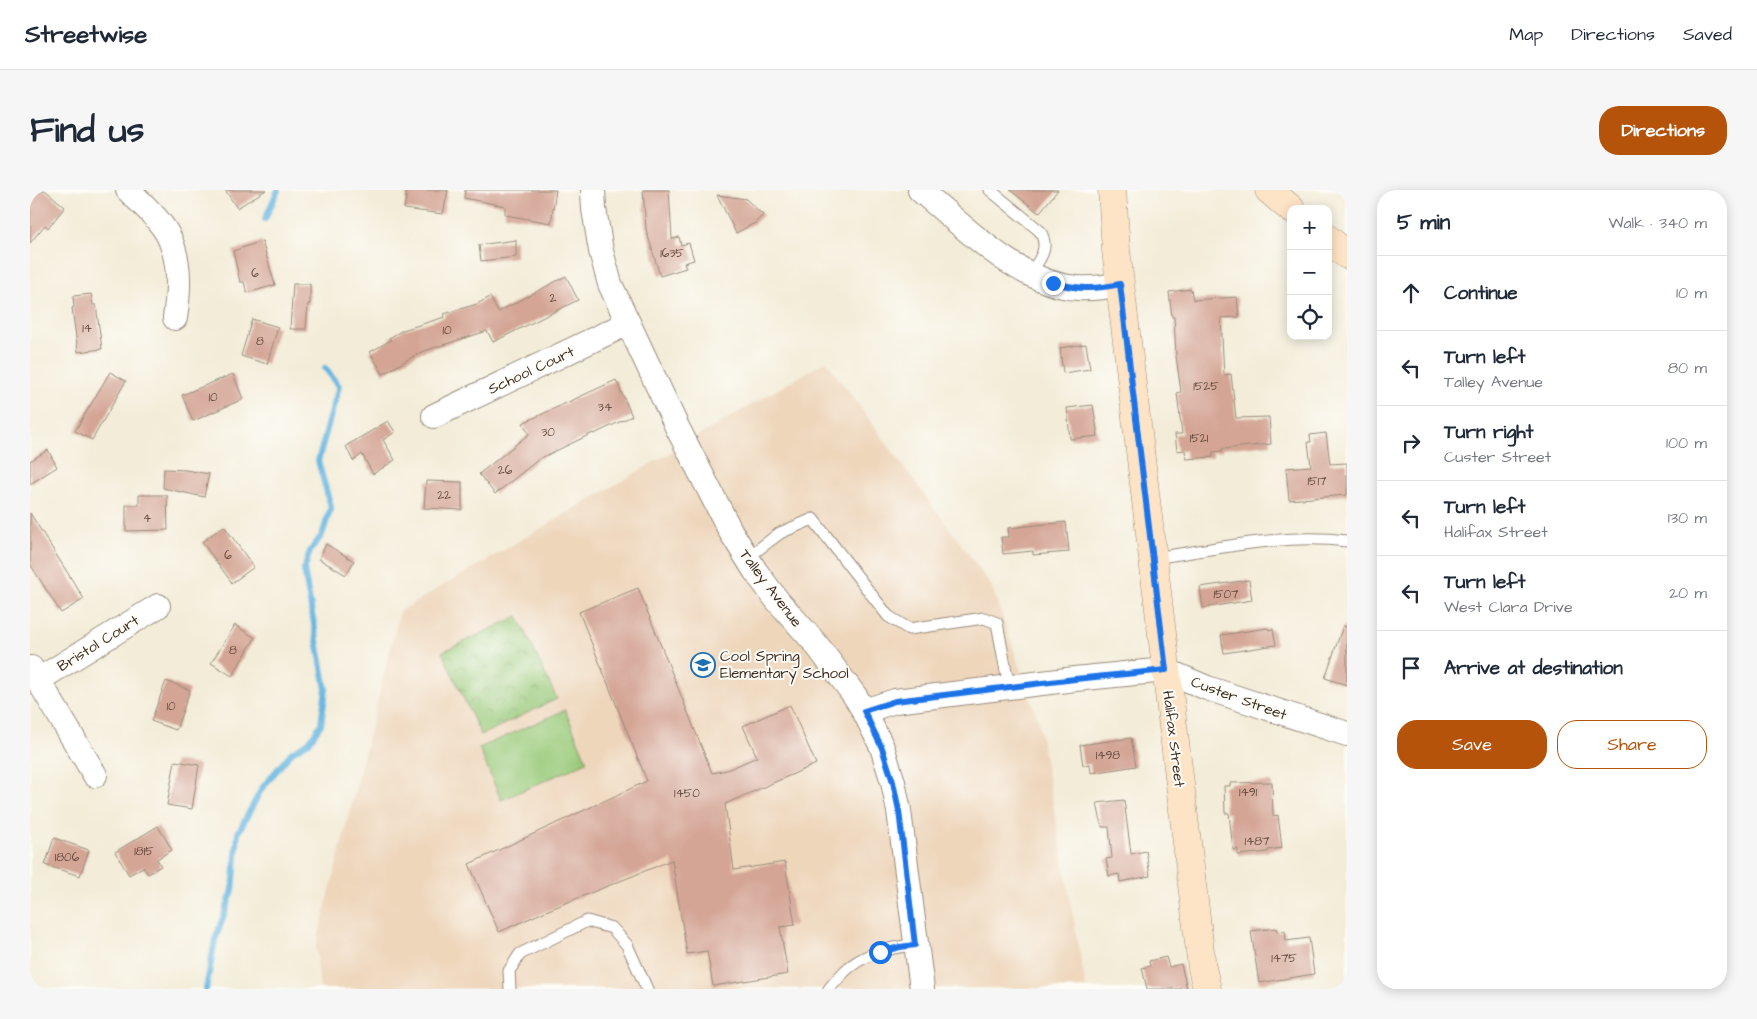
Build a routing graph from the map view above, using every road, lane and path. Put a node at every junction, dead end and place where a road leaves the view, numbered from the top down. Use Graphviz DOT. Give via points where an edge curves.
graph roads {
  1 [pos="128,190"];
  2 [pos="593,190"];
  3 [pos="920,190"];
  4 [pos="990,190"];
  5 [pos="1269,190"];
  6 [pos="1113,199"];
  7 [pos="1287,206"];
  8 [pos="1332,242"];
  9 [pos="1347,255"];
  10 [pos="1030,275"];
  11 [pos="1120,284"];
  12 [pos="175,318"];
  13 [pos="628,324"];
  14 [pos="434,416"];
  15 [pos="1347,541"];
  16 [pos="747,558"];
  17 [pos="1153,558"];
  18 [pos="158,606"];
  19 [pos="1166,670"];
  20 [pos="34,674"];
  21 [pos="1009,687"];
  22 [pos="864,711"];
  23 [pos="1347,734"];
  24 [pos="95,774"];
  25 [pos="915,945"];
  26 [pos="510,989"];
  27 [pos="647,989"];
  28 [pos="829,989"];
  29 [pos="922,989"];
  30 [pos="1207,989"];
  1 -- 12 [label="street" via="149,211 172,245 178,269 179,294"];
  2 -- 13 [label="street, Talley Avenue" via="601,251 610,284"];
  3 -- 10 [label="street" via="1003,258"];
  4 -- 10 [label="lane" via="1040,231 1045,239 1045,249"];
  5 -- 7 [label="main road"];
  6 -- 11 [label="main road, Halifax Street"];
  8 -- 9 [label="main road"];
  10 -- 11 [label="street" via="1076,288 1098,289"];
  11 -- 17 [label="main road, Halifax Street"];
  13 -- 14 [label="street, School Court"];
  13 -- 16 [label="street, Talley Avenue" via="677,427"];
  15 -- 17 [label="lane" via="1288,538"];
  16 -- 21 [label="lane" via="780,534 813,519 888,616 909,629 984,618 997,623"];
  16 -- 22 [label="street, Talley Avenue" via="777,600 816,644"];
  17 -- 19 [label="main road, Halifax Street"];
  18 -- 20 [label="street, Bristol Court"];
  19 -- 21 [label="street, Custer Street"];
  19 -- 23 [label="street, Custer Street" via="1207,688"];
  19 -- 30 [label="main road, Halifax Street"];
  20 -- 24 [label="street"];
  21 -- 22 [label="street, Custer Street" via="895,701"];
  22 -- 25 [label="street, Talley Avenue" via="882,748 893,782"];
  25 -- 28 [label="lane" via="880,952 857,962"];
  25 -- 29 [label="street, Talley Avenue"];
  26 -- 27 [label="lane" via="509,971 520,954 588,922 612,928 627,945"];
}
